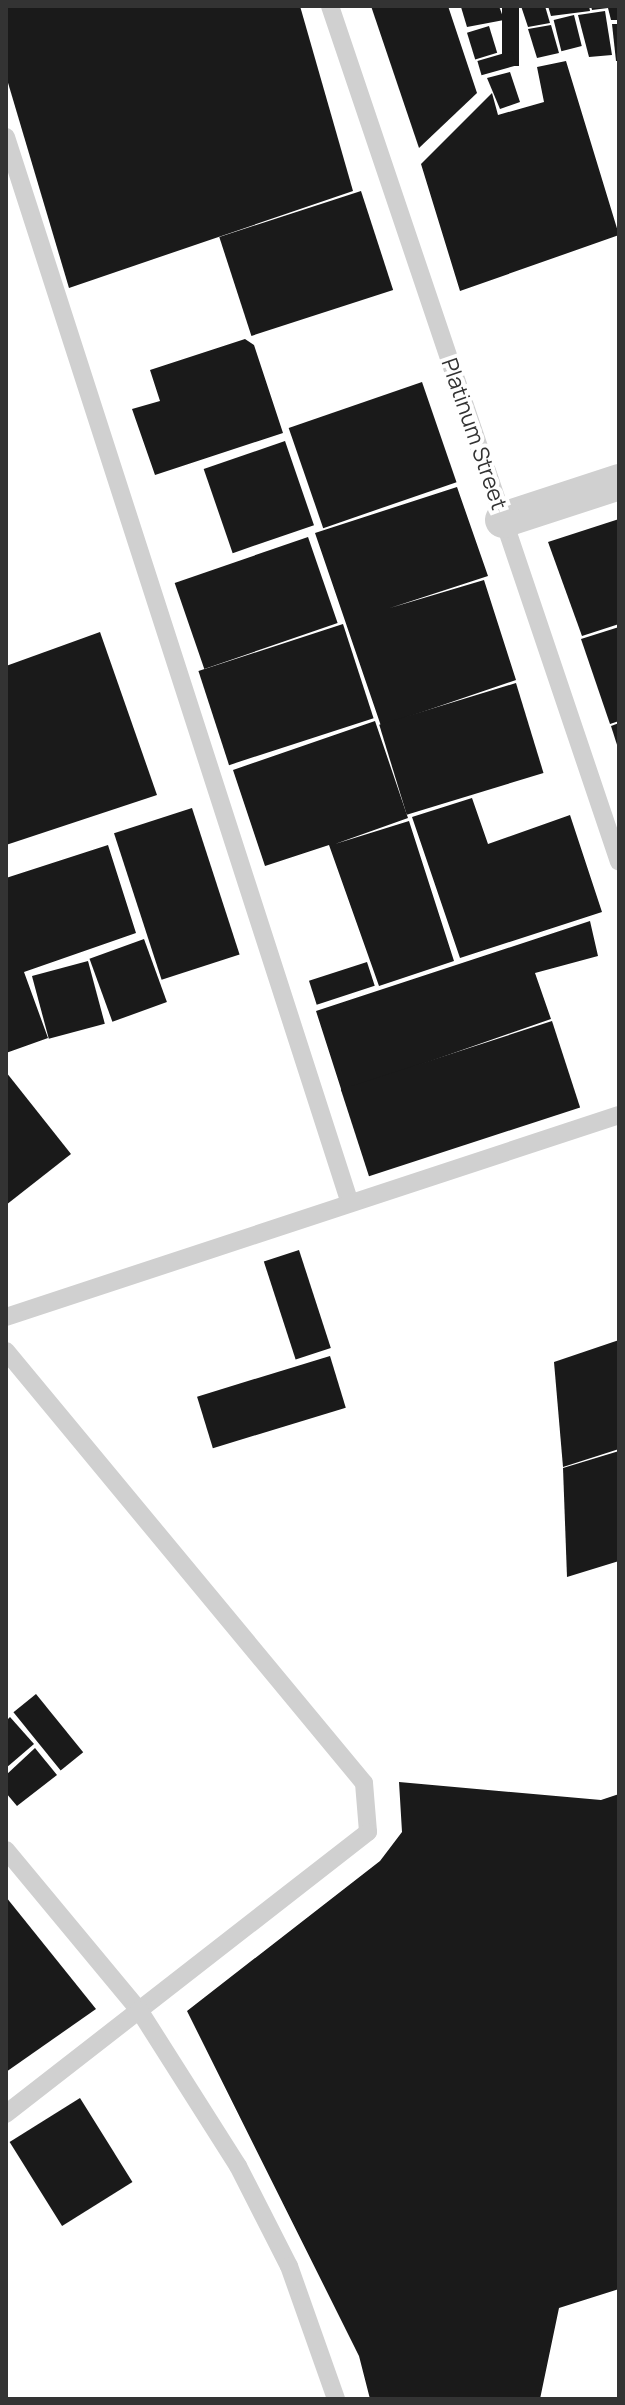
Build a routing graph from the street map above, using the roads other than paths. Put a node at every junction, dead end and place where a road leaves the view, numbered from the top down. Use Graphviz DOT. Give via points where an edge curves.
graph roads {
  1 [pos="330,6"];
  2 [pos="6,137"];
  3 [pos="619,482"];
  4 [pos="503,520"];
  5 [pos="619,862"];
  6 [pos="619,1115"];
  7 [pos="350,1203"];
  8 [pos="6,1317"];
  9 [pos="6,1351"];
  10 [pos="6,1850"];
  11 [pos="139,2010"];
  12 [pos="6,2114"];
  13 [pos="336,2399"];
  1 -- 4 [label="lane, Platinum Street"];
  2 -- 7 [label="lane"];
  3 -- 4 [label="street"];
  4 -- 5 [label="lane, Platinum Street"];
  6 -- 7 [label="lane"];
  7 -- 8 [label="lane"];
  9 -- 11 [label="lane" via="364,1783 368,1832"];
  10 -- 11 [label="lane"];
  11 -- 12 [label="lane"];
  11 -- 13 [label="lane" via="238,2166 289,2266"];
}
